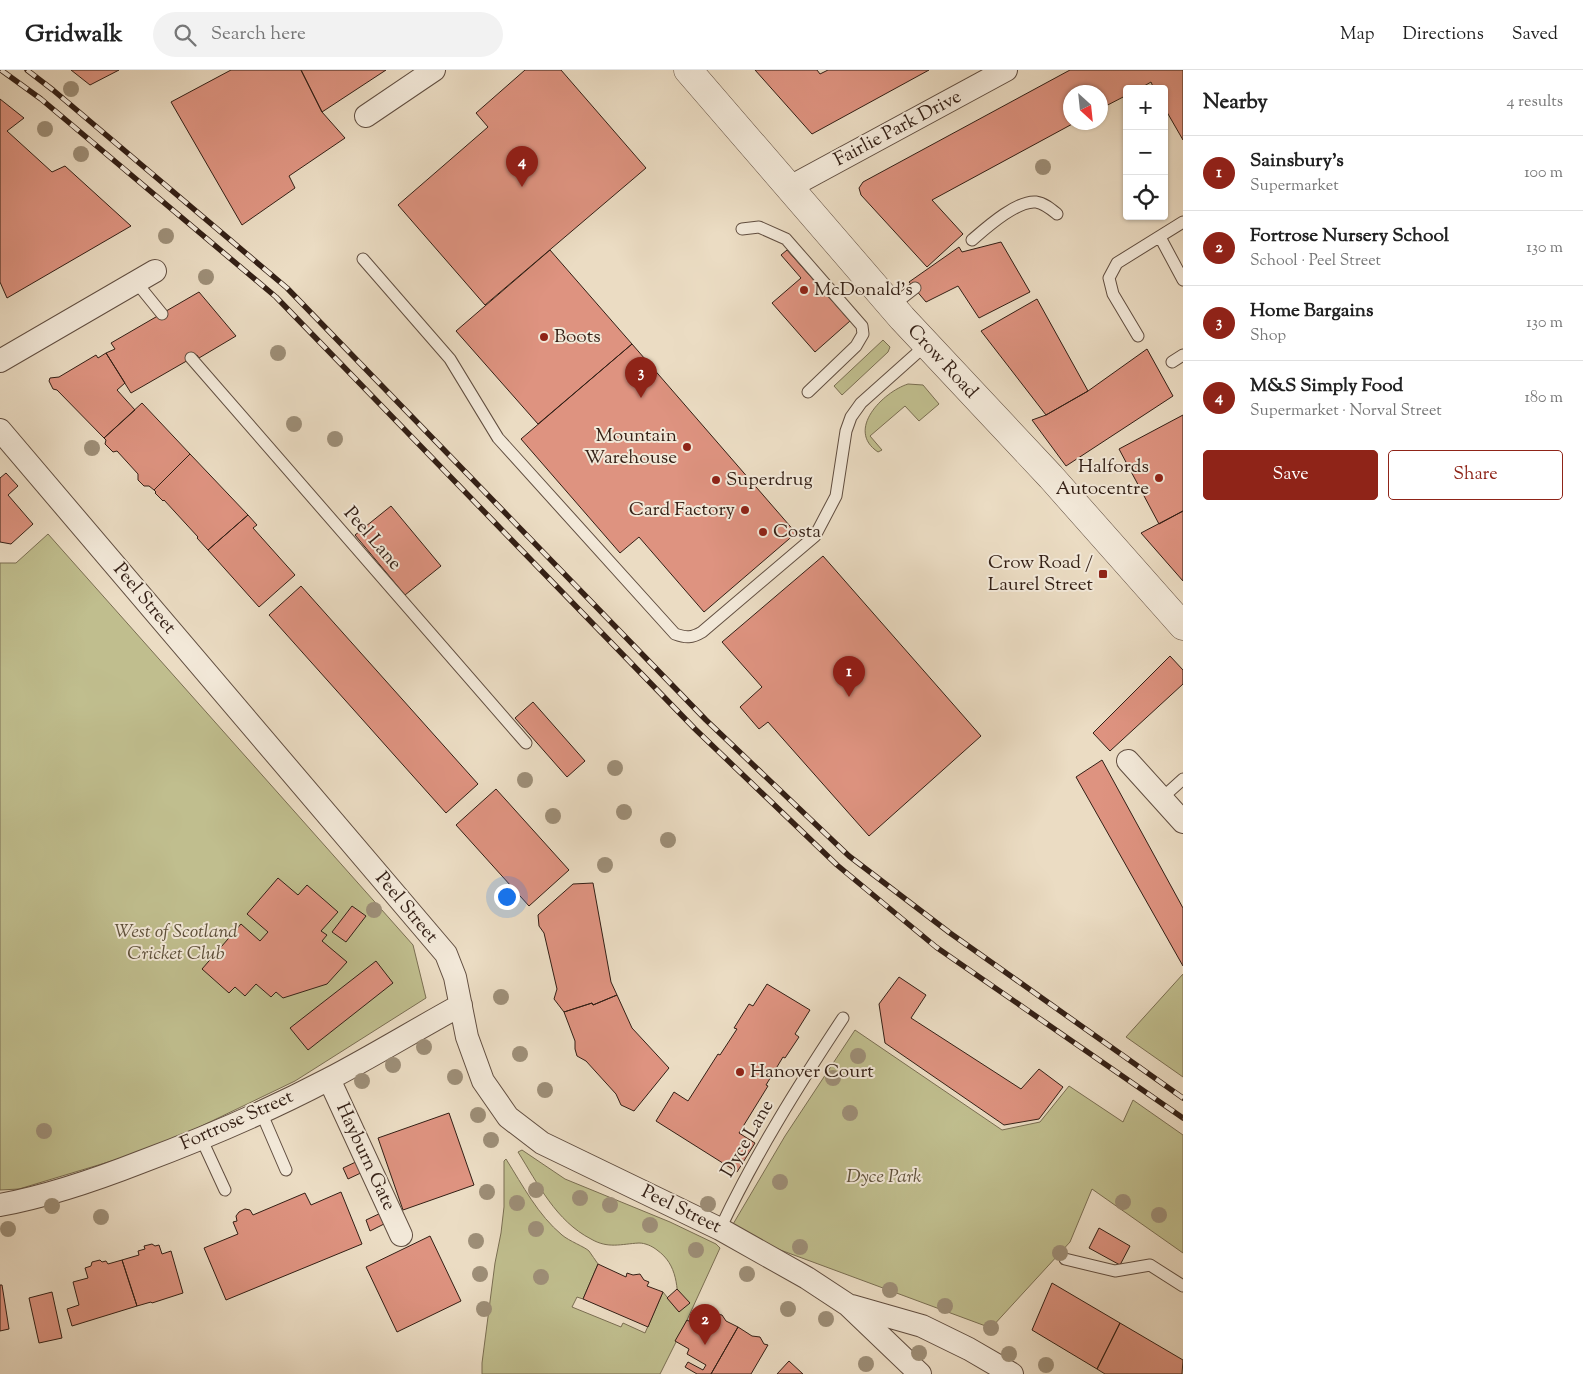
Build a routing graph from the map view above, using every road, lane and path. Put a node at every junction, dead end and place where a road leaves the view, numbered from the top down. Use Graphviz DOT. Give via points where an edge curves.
graph roads {
  1 [pos="434,70"];
  2 [pos="688,70"];
  3 [pos="1006,70"];
  4 [pos="366,116"];
  5 [pos="790,187"];
  6 [pos="1057,214"];
  7 [pos="1183,222"];
  8 [pos="742,229"];
  9 [pos="1160,237"];
  10 [pos="972,240"];
  11 [pos="363,259"];
  12 [pos="146,277"];
  13 [pos="1183,280"];
  14 [pos="915,288"];
  15 [pos="892,306"];
  16 [pos="162,314"];
  17 [pos="1138,336"];
  18 [pos="926,345"];
  19 [pos="1183,355"];
  20 [pos="191,358"];
  21 [pos="0,361"];
  22 [pos="1172,362"];
  23 [pos="808,392"];
  24 [pos="0,430"];
  25 [pos="1183,626"];
  26 [pos="526,743"];
  27 [pos="1128,761"];
  28 [pos="1183,779"];
  29 [pos="1162,798"];
  30 [pos="1183,822"];
  31 [pos="461,1005"];
  32 [pos="843,1018"];
  33 [pos="329,1079"];
  34 [pos="261,1112"];
  35 [pos="201,1138"];
  36 [pos="286,1170"];
  37 [pos="225,1190"];
  38 [pos="0,1205"];
  39 [pos="720,1229"];
  40 [pos="401,1235"];
  41 [pos="1065,1259"];
  42 [pos="1183,1286"];
  43 [pos="848,1305"];
  44 [pos="920,1374"];
  45 [pos="1012,1374"];
  1 -- 4 [label="street"];
  2 -- 5 [label="street, Crow Road"];
  3 -- 5 [label="street, Fairlie Park Drive"];
  5 -- 15 [label="street, Crow Road"];
  6 -- 10 [label="lane" via="1036,202 1024,204 990,224"];
  7 -- 9 [label="lane"];
  8 -- 23 [label="lane" via="759,226 786,239 862,326 863,334 856,346"];
  9 -- 13 [label="lane"];
  9 -- 17 [label="lane" via="1117,263 1109,278 1113,294"];
  11 -- 18 [label="lane" via="450,359 498,438 675,634 684,637 694,637 702,632 815,536 836,496 851,417"];
  12 -- 16 [label="lane"];
  12 -- 21 [label="street"];
  14 -- 15 [label="lane"];
  15 -- 18 [label="street, Crow Road"];
  18 -- 25 [label="street, Crow Road" via="1033,458"];
  19 -- 22 [label="lane"];
  20 -- 26 [label="lane, Peel Lane"];
  24 -- 31 [label="street, Peel Street" via="446,954"];
  27 -- 29 [label="street"];
  28 -- 29 [label="lane"];
  29 -- 30 [label="street"];
  31 -- 33 [label="street, Fortrose Street"];
  31 -- 39 [label="street, Peel Street" via="467,1037 483,1081 508,1117 542,1143"];
  32 -- 39 [label="lane, Dyce Lane" via="759,1153"];
  33 -- 34 [label="street, Fortrose Street"];
  33 -- 40 [label="street, Hayburn Gate"];
  34 -- 35 [label="street, Fortrose Street"];
  34 -- 36 [label="lane"];
  35 -- 37 [label="lane"];
  35 -- 38 [label="street, Fortrose Street" via="90,1181 33,1199"];
  39 -- 43 [label="street, Peel Street"];
  41 -- 42 [label="lane" via="1115,1272 1150,1265"];
  43 -- 44 [label="street"];
  43 -- 45 [label="street" via="922,1326"];
}
